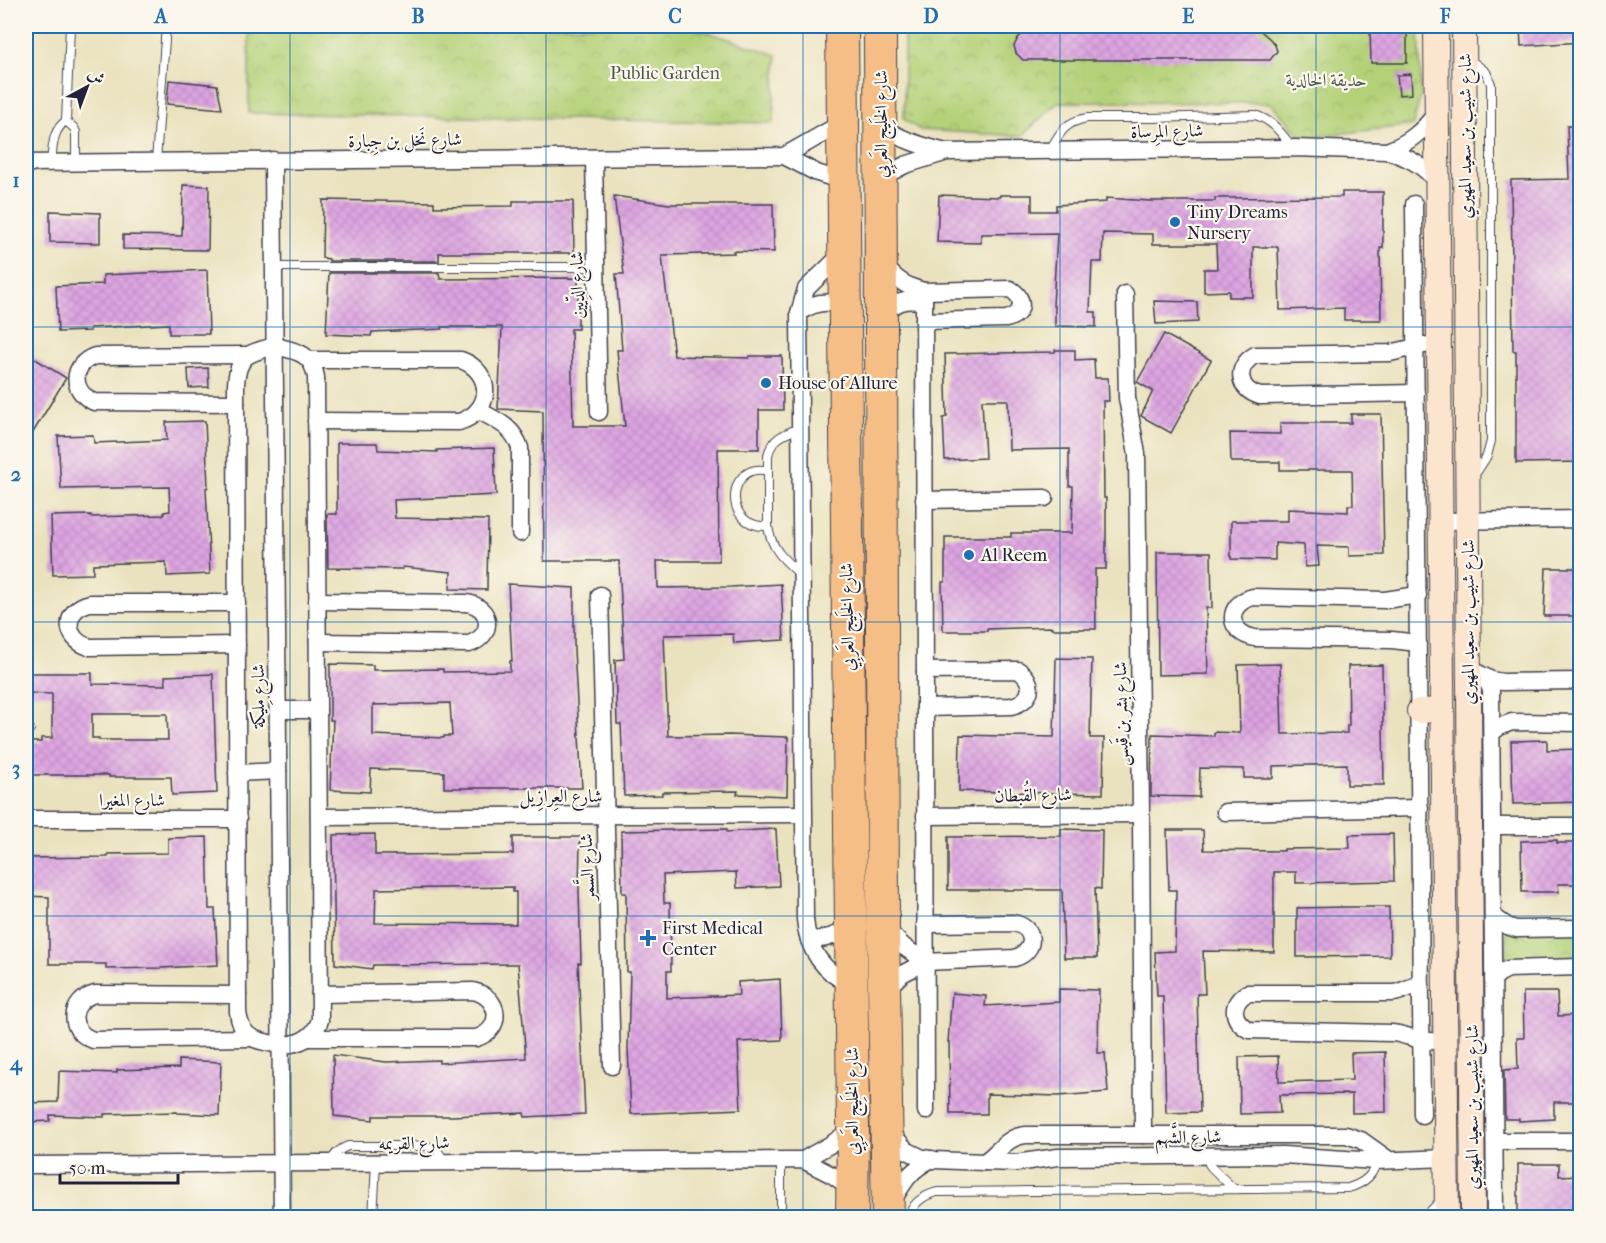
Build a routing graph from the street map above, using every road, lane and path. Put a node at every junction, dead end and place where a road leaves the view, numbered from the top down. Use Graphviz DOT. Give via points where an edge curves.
graph roads {
  1 [pos="70,26"];
  2 [pos="166,26"];
  3 [pos="842,26"];
  4 [pos="880,26"];
  5 [pos="1436,26"];
  6 [pos="1464,26"];
  7 [pos="1437,112"];
  8 [pos="66,121"];
  9 [pos="842,123"];
  10 [pos="881,126"];
  11 [pos="1294,148"];
  12 [pos="1387,151"];
  13 [pos="947,152"];
  14 [pos="1049,152"];
  15 [pos="784,156"];
  16 [pos="594,158"];
  17 [pos="273,160"];
  18 [pos="156,161"];
  19 [pos="51,162"];
  20 [pos="76,162"];
  21 [pos="26,163"];
  22 [pos="880,178"];
  23 [pos="842,181"];
  24 [pos="1437,182"];
  25 [pos="1414,204"];
  26 [pos="844,252"];
  27 [pos="881,259"];
  28 [pos="274,267"];
  29 [pos="596,267"];
  30 [pos="1125,294"];
  31 [pos="924,296"];
  32 [pos="844,306"];
  33 [pos="799,313"];
  34 [pos="881,317"];
  35 [pos="924,321"];
  36 [pos="1427,345"];
  37 [pos="275,346"];
  38 [pos="246,355"];
  39 [pos="310,360"];
  40 [pos="1416,393"];
  41 [pos="236,403"];
  42 [pos="478,410"];
  43 [pos="598,412"];
  44 [pos="316,421"];
  45 [pos="800,428"];
  46 [pos="768,471"];
  47 [pos="1045,498"];
  48 [pos="924,500"];
  49 [pos="1581,519"];
  50 [pos="1467,520"];
  51 [pos="1440,521"];
  52 [pos="768,526"];
  53 [pos="520,533"];
  54 [pos="801,576"];
  55 [pos="600,595"];
  56 [pos="1418,595"];
  57 [pos="317,601"];
  58 [pos="237,603"];
  59 [pos="318,642"];
  60 [pos="1418,643"];
  61 [pos="237,645"];
  62 [pos="925,671"];
  63 [pos="1475,671"];
  64 [pos="1581,681"];
  65 [pos="925,708"];
  66 [pos="278,710"];
  67 [pos="318,710"];
  68 [pos="1430,711"];
  69 [pos="1581,723"];
  70 [pos="1492,732"];
  71 [pos="278,771"];
  72 [pos="237,773"];
  73 [pos="1420,808"];
  74 [pos="1225,812"];
  75 [pos="803,814"];
  76 [pos="1142,814"];
  77 [pos="605,815"];
  78 [pos="925,816"];
  79 [pos="319,817"];
  80 [pos="26,819"];
  81 [pos="238,819"];
  82 [pos="1492,826"];
  83 [pos="1581,826"];
  84 [pos="1493,916"];
  85 [pos="925,924"];
  86 [pos="884,926"];
  87 [pos="850,927"];
  88 [pos="1581,928"];
  89 [pos="809,940"];
  90 [pos="925,962"];
  91 [pos="1581,967"];
  92 [pos="1493,979"];
  93 [pos="851,985"];
  94 [pos="1421,985"];
  95 [pos="884,991"];
  96 [pos="320,994"];
  97 [pos="238,995"];
  98 [pos="1471,1002"];
  99 [pos="1445,1004"];
  100 [pos="251,1038"];
  101 [pos="308,1038"];
  102 [pos="1433,1041"];
  103 [pos="281,1046"];
  104 [pos="1483,1061"];
  105 [pos="612,1066"];
  106 [pos="926,1111"];
  107 [pos="1422,1115"];
  108 [pos="886,1127"];
  109 [pos="853,1128"];
  110 [pos="1143,1135"];
  111 [pos="1015,1137"];
  112 [pos="1495,1141"];
  113 [pos="1581,1141"];
  114 [pos="1365,1144"];
  115 [pos="1208,1156"];
  116 [pos="1446,1158"];
  117 [pos="932,1159"];
  118 [pos="781,1160"];
  119 [pos="803,1160"];
  120 [pos="1375,1160"];
  121 [pos="446,1162"];
  122 [pos="984,1162"];
  123 [pos="330,1163"];
  124 [pos="376,1163"];
  125 [pos="1015,1163"];
  126 [pos="281,1164"];
  127 [pos="26,1165"];
  128 [pos="1234,1189"];
  129 [pos="1447,1193"];
  130 [pos="852,1204"];
  131 [pos="894,1215"];
  132 [pos="282,1218"];
  133 [pos="374,1218"];
  134 [pos="781,1218"];
  135 [pos="1424,1218"];
  136 [pos="1447,1218"];
  137 [pos="1473,1218"];
  138 [pos="1495,1218"];
  1 -- 8 [label="lane"];
  2 -- 18 [label="lane"];
  3 -- 9 [label="highway, شارع الخَلِيج العَربِي"];
  4 -- 10 [label="highway, شارع الخَلِيج العَربِي"];
  5 -- 7 [label="street, شارع شبيب بن سعيد المهيري"];
  6 -- 50 [label="street, شارع شبيب بن سعيد المهيري"];
  7 -- 12 [label="street, شارع المِرساة" via="1416,137"];
  7 -- 24 [label="street, شارع شبيب بن سعيد المهيري"];
  8 -- 19 [label="lane" via="56,132"];
  8 -- 20 [label="lane" via="76,132"];
  9 -- 15 [label="street, شارع نَخل بن جِبارة"];
  9 -- 23 [label="highway, شارع الخَلِيج العَربِي"];
  10 -- 13 [label="street, شارع المِرساة" via="917,145"];
  10 -- 22 [label="highway, شارع الخَلِيج العَربِي"];
  11 -- 12 [label="street, شارع المِرساة"];
  11 -- 14 [label="street, شارع المِرساة"];
  11 -- 14 [label="lane" via="1267,119 1255,115 1087,118 1067,125"];
  12 -- 24 [label="street, شارع المِرساة" via="1415,161"];
  13 -- 14 [label="street, شارع المِرساة"];
  13 -- 22 [label="street, شارع المِرساة" via="905,165"];
  15 -- 16 [label="street, شارع نَخل بن جِبارة"];
  15 -- 23 [label="street, شارع نَخل بن جِبارة"];
  16 -- 17 [label="street, شارع نَخل بن جِبارة"];
  16 -- 29 [label="street, شارع الدِّيين"];
  17 -- 18 [label="street, شارع نَخل بن جِبارة"];
  17 -- 28 [label="street, شارع مِليكة"];
  18 -- 20 [label="street, شارع نَخل بن جِبارة"];
  19 -- 20 [label="street, شارع نَخل بن جِبارة"];
  19 -- 21 [label="street, شارع نَخل بن جِبارة"];
  22 -- 27 [label="highway, شارع الخَلِيج العَربِي"];
  23 -- 26 [label="highway, شارع الخَلِيج العَربِي"];
  24 -- 36 [label="street, شارع شبيب بن سعيد المهيري"];
  25 -- 36 [label="street"];
  26 -- 32 [label="highway, شارع الخَلِيج العَربِي"];
  26 -- 33 [label="street" via="806,289"];
  27 -- 31 [label="street" via="898,281"];
  27 -- 34 [label="highway, شارع الخَلِيج العَربِي"];
  28 -- 29 [label="lane"];
  28 -- 37 [label="street, شارع مِليكة"];
  29 -- 43 [label="street, شارع الدِّيين"];
  30 -- 76 [label="street, شارع بِشر بن قَيس" via="1127,398 1137,454"];
  31 -- 34 [label="street" via="900,302"];
  31 -- 35 [label="street"];
  31 -- 35 [label="street" via="1010,289 1016,292 1021,306 1018,313 1006,319"];
  32 -- 33 [label="street" via="820,303"];
  32 -- 87 [label="highway, شارع الخَلِيج العَربِي"];
  33 -- 45 [label="street"];
  34 -- 86 [label="highway, شارع الخَلِيج العَربِي"];
  35 -- 48 [label="street"];
  36 -- 40 [label="street"];
  36 -- 40 [label="street" via="1390,352 1255,356 1248,359 1241,374 1246,389 1260,396"];
  36 -- 51 [label="street, شارع شبيب بن سعيد المهيري"];
  37 -- 38 [label="street"];
  37 -- 39 [label="street" via="301,353"];
  37 -- 66 [label="street, شارع مِليكة"];
  38 -- 41 [label="street, شارع مِليكة" via="237,374"];
  38 -- 41 [label="street" via="95,356 77,372 80,391 94,402"];
  39 -- 42 [label="street" via="461,360 476,367 484,381 485,396"];
  39 -- 44 [label="street" via="316,377"];
  40 -- 56 [label="street"];
  41 -- 58 [label="street, شارع مِليكة"];
  42 -- 44 [label="street" via="466,420 452,422"];
  42 -- 53 [label="street" via="503,424 517,439"];
  44 -- 57 [label="street"];
  45 -- 46 [label="lane" via="775,440 769,450"];
  45 -- 54 [label="street"];
  46 -- 52 [label="lane"];
  46 -- 52 [label="lane" via="749,471 738,483 735,498 743,519"];
  47 -- 48 [label="street"];
  48 -- 62 [label="street"];
  49 -- 50 [label="street"];
  50 -- 51 [label="street"];
  50 -- 63 [label="street, شارع شبيب بن سعيد المهيري"];
  51 -- 68 [label="street, شارع شبيب بن سعيد المهيري"];
  52 -- 54 [label="lane" via="775,549"];
  54 -- 75 [label="street"];
  55 -- 77 [label="street, شارع السَّمر"];
  56 -- 60 [label="street"];
  56 -- 60 [label="street" via="1385,600 1253,597 1244,599 1233,614 1238,631 1246,637"];
  57 -- 59 [label="street"];
  57 -- 59 [label="street" via="466,603 478,606 487,621 481,639 470,644"];
  58 -- 61 [label="street, شارع مِليكة"];
  58 -- 61 [label="street, شارع مِليكة" via="90,603 78,607 70,624 73,636 89,646"];
  59 -- 67 [label="street"];
  60 -- 68 [label="street"];
  61 -- 72 [label="street, شارع مِليكة"];
  62 -- 65 [label="street"];
  62 -- 65 [label="street" via="1018,670 1029,682 1030,691 1020,704 1011,706"];
  63 -- 64 [label="street, شارع شبيب بن سعيد المهيري" via="1503,682"];
  63 -- 70 [label="street" via="1487,680 1491,690"];
  63 -- 98 [label="street, شارع شبيب بن سعيد المهيري"];
  65 -- 78 [label="street"];
  66 -- 67 [label="street"];
  66 -- 71 [label="street, شارع مِليكة"];
  67 -- 79 [label="street"];
  68 -- 73 [label="street"];
  68 -- 99 [label="street, شارع شبيب بن سعيد المهيري"];
  69 -- 70 [label="street" via="1512,722"];
  70 -- 82 [label="street"];
  71 -- 72 [label="street"];
  71 -- 103 [label="street, شارع مِليكة"];
  72 -- 81 [label="street, شارع مِليكة"];
  73 -- 74 [label="street"];
  73 -- 94 [label="street"];
  75 -- 77 [label="street, شارع العِرازِيل"];
  75 -- 89 [label="street"];
  76 -- 78 [label="street, شارع القُبطان"];
  76 -- 110 [label="street, شارع بِشر بن قَيس"];
  77 -- 79 [label="street, شارع العِرازِيل"];
  77 -- 105 [label="street, شارع السَّمر"];
  78 -- 85 [label="street"];
  79 -- 96 [label="street"];
  80 -- 81 [label="street, شارع المغيرا"];
  81 -- 97 [label="street, شارع مِليكة"];
  82 -- 83 [label="street"];
  82 -- 84 [label="street"];
  84 -- 88 [label="street" via="1516,929"];
  84 -- 92 [label="street"];
  85 -- 90 [label="street"];
  85 -- 90 [label="street" via="1020,924 1027,929 1031,944 1028,951 1015,958"];
  86 -- 90 [label="street"];
  86 -- 95 [label="highway, شارع الخَلِيج العَربِي"];
  87 -- 89 [label="street" via="835,936"];
  87 -- 93 [label="highway, شارع الخَلِيج العَربِي"];
  89 -- 93 [label="street" via="827,970"];
  90 -- 95 [label="street" via="902,974"];
  90 -- 106 [label="street"];
  91 -- 92 [label="street" via="1508,969"];
  92 -- 104 [label="street"];
  93 -- 109 [label="highway, شارع الخَلِيج العَربِي"];
  94 -- 102 [label="street"];
  94 -- 102 [label="street" via="1393,993 1247,993 1236,1004 1235,1012 1237,1020 1249,1030 1397,1033"];
  95 -- 108 [label="highway, شارع الخَلِيج العَربِي"];
  96 -- 101 [label="street" via="320,1020"];
  96 -- 101 [label="street" via="473,991 492,1002 496,1016 492,1029 476,1038"];
  97 -- 100 [label="street, شارع مِليكة" via="239,1020"];
  97 -- 100 [label="street" via="95,994 82,999 74,1018 78,1030 93,1040"];
  98 -- 99 [label="street"];
  98 -- 104 [label="street, شارع شبيب بن سعيد المهيري"];
  99 -- 102 [label="street, شارع شبيب بن سعيد المهيري"];
  100 -- 103 [label="street"];
  101 -- 103 [label="street"];
  102 -- 107 [label="street"];
  102 -- 116 [label="street, شارع شبيب بن سعيد المهيري"];
  103 -- 126 [label="street, شارع مِليكة"];
  104 -- 112 [label="street"];
  104 -- 137 [label="street, شارع شبيب بن سعيد المهيري"];
  108 -- 117 [label="street, شارع الشَّهم" via="906,1150"];
  108 -- 131 [label="highway, شارع الخَلِيج العَربِي"];
  109 -- 119 [label="street, شارع القريمه"];
  109 -- 130 [label="highway, شارع الخَلِيج العَربِي"];
  110 -- 111 [label="street"];
  110 -- 114 [label="street" via="1346,1135"];
  111 -- 122 [label="street"];
  111 -- 125 [label="street" via="1009,1146"];
  112 -- 113 [label="street, شارع شبيب بن سعيد المهيري"];
  112 -- 138 [label="street"];
  114 -- 120 [label="street"];
  114 -- 120 [label="street" via="1366,1153"];
  115 -- 120 [label="street, شارع الشَّهم"];
  115 -- 125 [label="street, شارع الشَّهم" via="1058,1157"];
  115 -- 128 [label="lane" via="1212,1168"];
  116 -- 120 [label="street, شارع الشَّهم"];
  116 -- 129 [label="street, شارع شبيب بن سعيد المهيري"];
  117 -- 122 [label="street, شارع الشَّهم"];
  117 -- 131 [label="street" via="913,1170 903,1183"];
  118 -- 119 [label="street, شارع القريمه"];
  118 -- 121 [label="street, شارع القريمه"];
  118 -- 134 [label="lane"];
  119 -- 130 [label="street, شارع القريمه" via="834,1176"];
  120 -- 128 [label="lane" via="1376,1167 1370,1176 1348,1188"];
  121 -- 123 [label="lane" via="433,1147 348,1146 335,1154"];
  121 -- 124 [label="street, شارع القريمه"];
  122 -- 125 [label="street, شارع الشَّهم"];
  123 -- 124 [label="street, شارع القريمه"];
  123 -- 126 [label="street, شارع القريمه"];
  124 -- 133 [label="lane"];
  126 -- 127 [label="street, شارع القريمه"];
  126 -- 132 [label="street, شارع مِليكة"];
  128 -- 131 [label="lane" via="937,1192"];
  129 -- 135 [label="lane"];
  129 -- 136 [label="street, شارع شبيب بن سعيد المهيري"];
}
